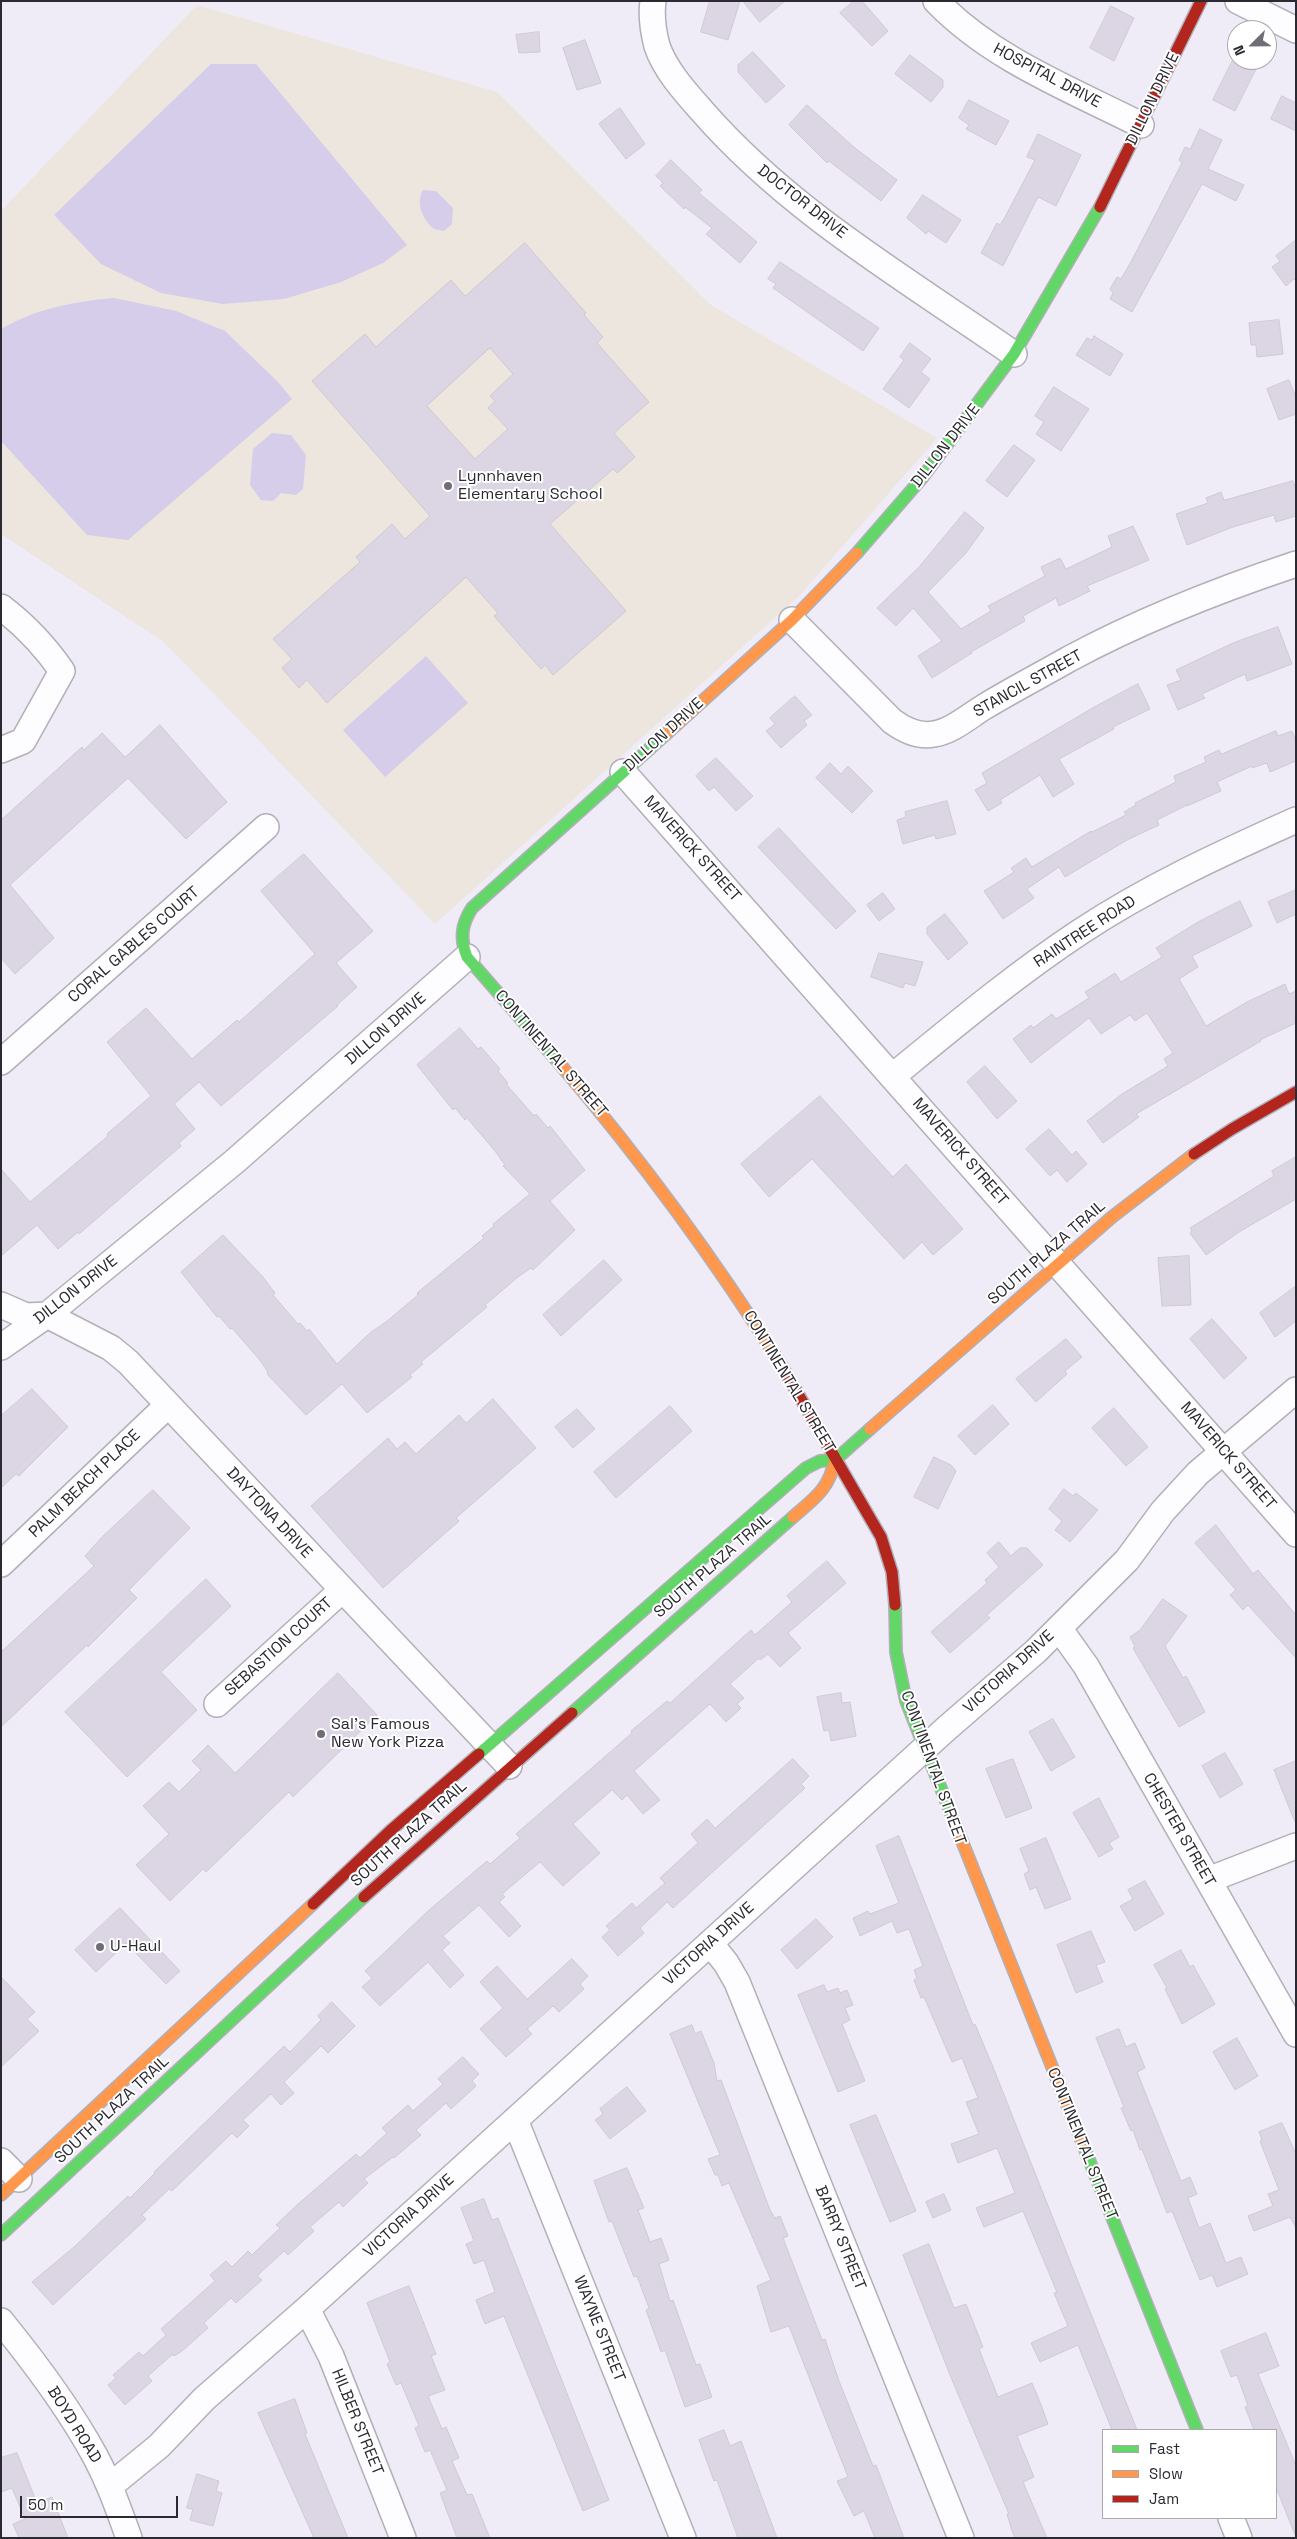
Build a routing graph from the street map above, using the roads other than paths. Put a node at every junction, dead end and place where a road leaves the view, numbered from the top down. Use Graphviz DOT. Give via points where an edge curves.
graph roads {
  1 [pos="653,1"];
  2 [pos="936,1"];
  3 [pos="1201,1"];
  4 [pos="1238,1"];
  5 [pos="1296,30"];
  6 [pos="1141,125"];
  7 [pos="1014,354"];
  8 [pos="1296,564"];
  9 [pos="1,607"];
  10 [pos="792,620"];
  11 [pos="1,750"];
  12 [pos="623,772"];
  13 [pos="1296,820"];
  14 [pos="266,827"];
  15 [pos="467,957"];
  16 [pos="1,1062"];
  17 [pos="893,1076"];
  18 [pos="1296,1092"];
  19 [pos="1059,1264"];
  20 [pos="1,1306"];
  21 [pos="47,1315"];
  22 [pos="1,1347"];
  23 [pos="1296,1390"];
  24 [pos="168,1405"];
  25 [pos="1224,1452"];
  26 [pos="835,1460"];
  27 [pos="1296,1534"];
  28 [pos="1,1564"];
  29 [pos="341,1591"];
  30 [pos="1059,1628"];
  31 [pos="217,1704"];
  32 [pos="489,1745"];
  33 [pos="924,1749"];
  34 [pos="509,1766"];
  35 [pos="1296,1846"];
  36 [pos="1208,1880"];
  37 [pos="710,1942"];
  38 [pos="1296,2034"];
  39 [pos="515,2120"];
  40 [pos="1,2161"];
  41 [pos="10,2187"];
  42 [pos="1,2234"];
  43 [pos="307,2309"];
  44 [pos="1,2321"];
  45 [pos="1197,2429"];
  46 [pos="110,2486"];
  47 [pos="1232,2519"];
  48 [pos="129,2538"];
  49 [pos="403,2538"];
  50 [pos="683,2538"];
  51 [pos="961,2538"];
  52 [pos="1239,2538"];
  1 -- 7 [label="street, DOCTOR DRIVE" via="652,23 658,47 670,69 689,96 758,169 804,208"];
  2 -- 6 [label="street, HOSPITAL DRIVE" via="974,36 1011,60"];
  3 -- 6 [label="street, DILLON DRIVE"];
  4 -- 5 [label="street"];
  6 -- 7 [label="street, DILLON DRIVE" via="1108,193"];
  7 -- 10 [label="street, DILLON DRIVE" via="922,478 868,541"];
  8 -- 10 [label="street, STANCIL STREET" via="1237,584 1138,625 1071,658 949,730 933,734 918,734 892,721"];
  9 -- 11 [label="street" via="25,625 62,671 23,740"];
  10 -- 12 [label="street, DILLON DRIVE"];
  12 -- 15 [label="street, DILLON DRIVE" via="472,908 461,930"];
  12 -- 17 [label="street, MAVERICK STREET"];
  13 -- 17 [label="street, RAINTREE ROAD" via="1227,850 1150,890 1080,932 1004,986"];
  14 -- 16 [label="street, CORAL GABLES COURT"];
  15 -- 21 [label="street, DILLON DRIVE" via="234,1162"];
  15 -- 26 [label="street, CONTINENTAL STREET" via="597,1107 675,1206 776,1355"];
  17 -- 19 [label="street, MAVERICK STREET"];
  18 -- 19 [label="street, SOUTH PLAZA TRAIL" via="1232,1129 1170,1171 1112,1216"];
  19 -- 25 [label="street, MAVERICK STREET"];
  19 -- 26 [label="street, SOUTH PLAZA TRAIL"];
  20 -- 21 [label="street, DAYTONA DRIVE" via="26,1316"];
  21 -- 22 [label="street, DILLON DRIVE"];
  21 -- 24 [label="street, DAYTONA DRIVE" via="110,1348 128,1362"];
  23 -- 25 [label="street, VICTORIA DRIVE"];
  24 -- 28 [label="street, PALM BEACH PLACE"];
  24 -- 29 [label="street, DAYTONA DRIVE"];
  25 -- 27 [label="street, MAVERICK STREET"];
  25 -- 30 [label="street, VICTORIA DRIVE" via="1163,1511 1127,1560"];
  26 -- 32 [label="street, SOUTH PLAZA TRAIL" via="820,1461 806,1468"];
  26 -- 33 [label="street, CONTINENTAL STREET" via="886,1548 895,1590 898,1667 906,1701"];
  26 -- 34 [label="street, SOUTH PLAZA TRAIL" via="824,1490"];
  29 -- 31 [label="street, SEBASTION COURT"];
  29 -- 32 [label="street, DAYTONA DRIVE"];
  30 -- 33 [label="street, VICTORIA DRIVE"];
  30 -- 36 [label="street, CHESTER STREET" via="1086,1666"];
  32 -- 34 [label="street, DAYTONA DRIVE"];
  32 -- 41 [label="street, SOUTH PLAZA TRAIL" via="334,1882"];
  33 -- 37 [label="street, VICTORIA DRIVE"];
  33 -- 45 [label="street, CONTINENTAL STREET"];
  34 -- 42 [label="street, SOUTH PLAZA TRAIL" via="336,1921"];
  35 -- 36 [label="street"];
  36 -- 38 [label="street, CHESTER STREET"];
  37 -- 39 [label="street, VICTORIA DRIVE"];
  37 -- 51 [label="street, BARRY STREET" via="737,1982"];
  39 -- 43 [label="street, VICTORIA DRIVE"];
  39 -- 50 [label="street, WAYNE STREET"];
  40 -- 41 [label="street"];
  43 -- 46 [label="street, VICTORIA DRIVE" via="204,2399 159,2446"];
  43 -- 49 [label="street, HILBER STREET" via="331,2356"];
  44 -- 46 [label="street, BOYD ROAD" via="57,2394"];
  46 -- 48 [label="street, BOYD ROAD"];
  47 -- 52 [label="street"];
}
